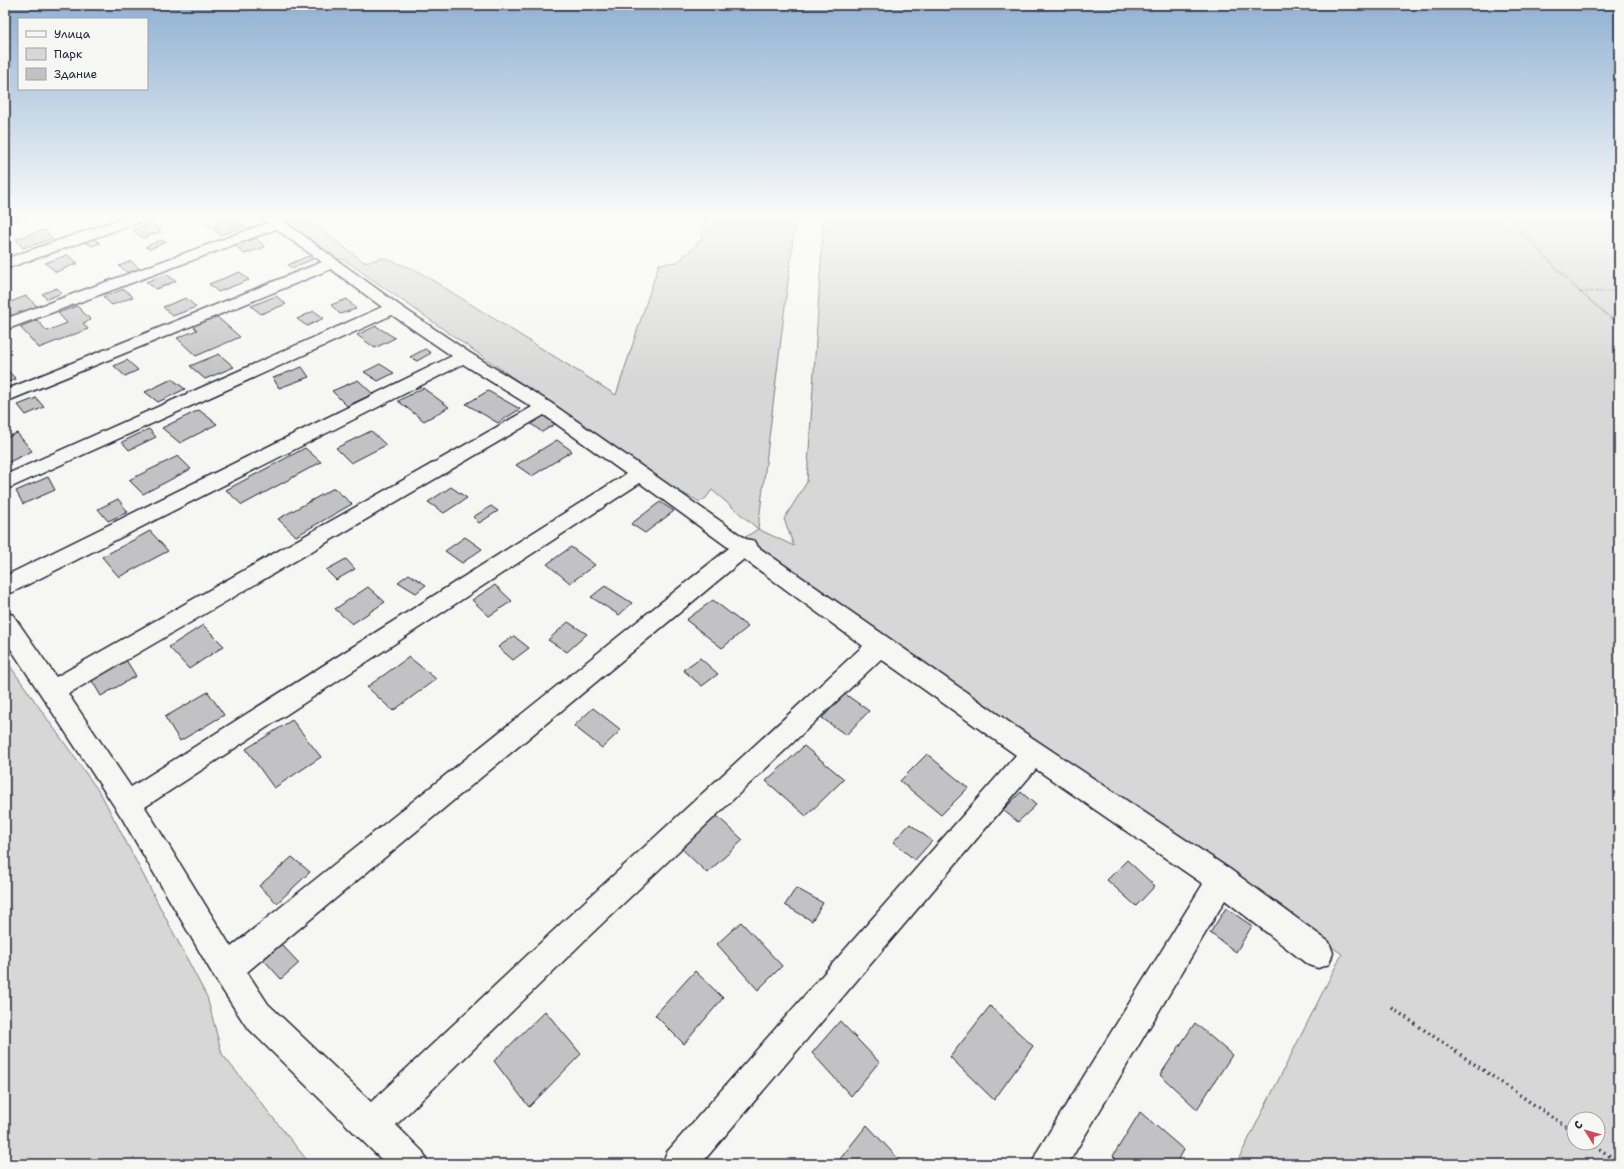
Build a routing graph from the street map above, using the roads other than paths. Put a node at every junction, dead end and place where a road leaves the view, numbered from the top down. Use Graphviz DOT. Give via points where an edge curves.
graph roads {
  1 [pos="145,270"];
  2 [pos="317,270"];
  3 [pos="342,270"];
  4 [pos="393,308"];
  5 [pos="5,325"];
  6 [pos="464,357"];
  7 [pos="5,396"];
  8 [pos="545,407"];
  9 [pos="640,474"];
  10 [pos="5,482"];
  11 [pos="746,547"];
  12 [pos="5,586"];
  13 [pos="5,622"];
  14 [pos="879,645"];
  15 [pos="52,691"];
  16 [pos="1034,753"];
  17 [pos="127,804"];
  18 [pos="1221,880"];
  19 [pos="1318,953"];
  20 [pos="227,969"];
  21 [pos="372,1125"];
  22 [pos="411,1164"];
  23 [pos="679,1164"];
  24 [pos="1049,1164"];
  1 -- 5 [label="street"];
  2 -- 7 [label="street"];
  3 -- 4 [label="street"];
  4 -- 6 [label="street"];
  4 -- 10 [label="street"];
  6 -- 8 [label="street"];
  6 -- 12 [label="street"];
  8 -- 9 [label="street"];
  8 -- 15 [label="street"];
  9 -- 11 [label="street"];
  9 -- 17 [label="street"];
  11 -- 14 [label="street"];
  11 -- 20 [label="street"];
  13 -- 15 [label="street"];
  14 -- 16 [label="street"];
  14 -- 21 [label="street" via="578,927"];
  15 -- 17 [label="street"];
  16 -- 18 [label="street"];
  16 -- 23 [label="street"];
  17 -- 20 [label="street"];
  18 -- 19 [label="street"];
  18 -- 24 [label="street"];
  20 -- 21 [label="street" via="257,1015"];
  21 -- 22 [label="street"];
}
